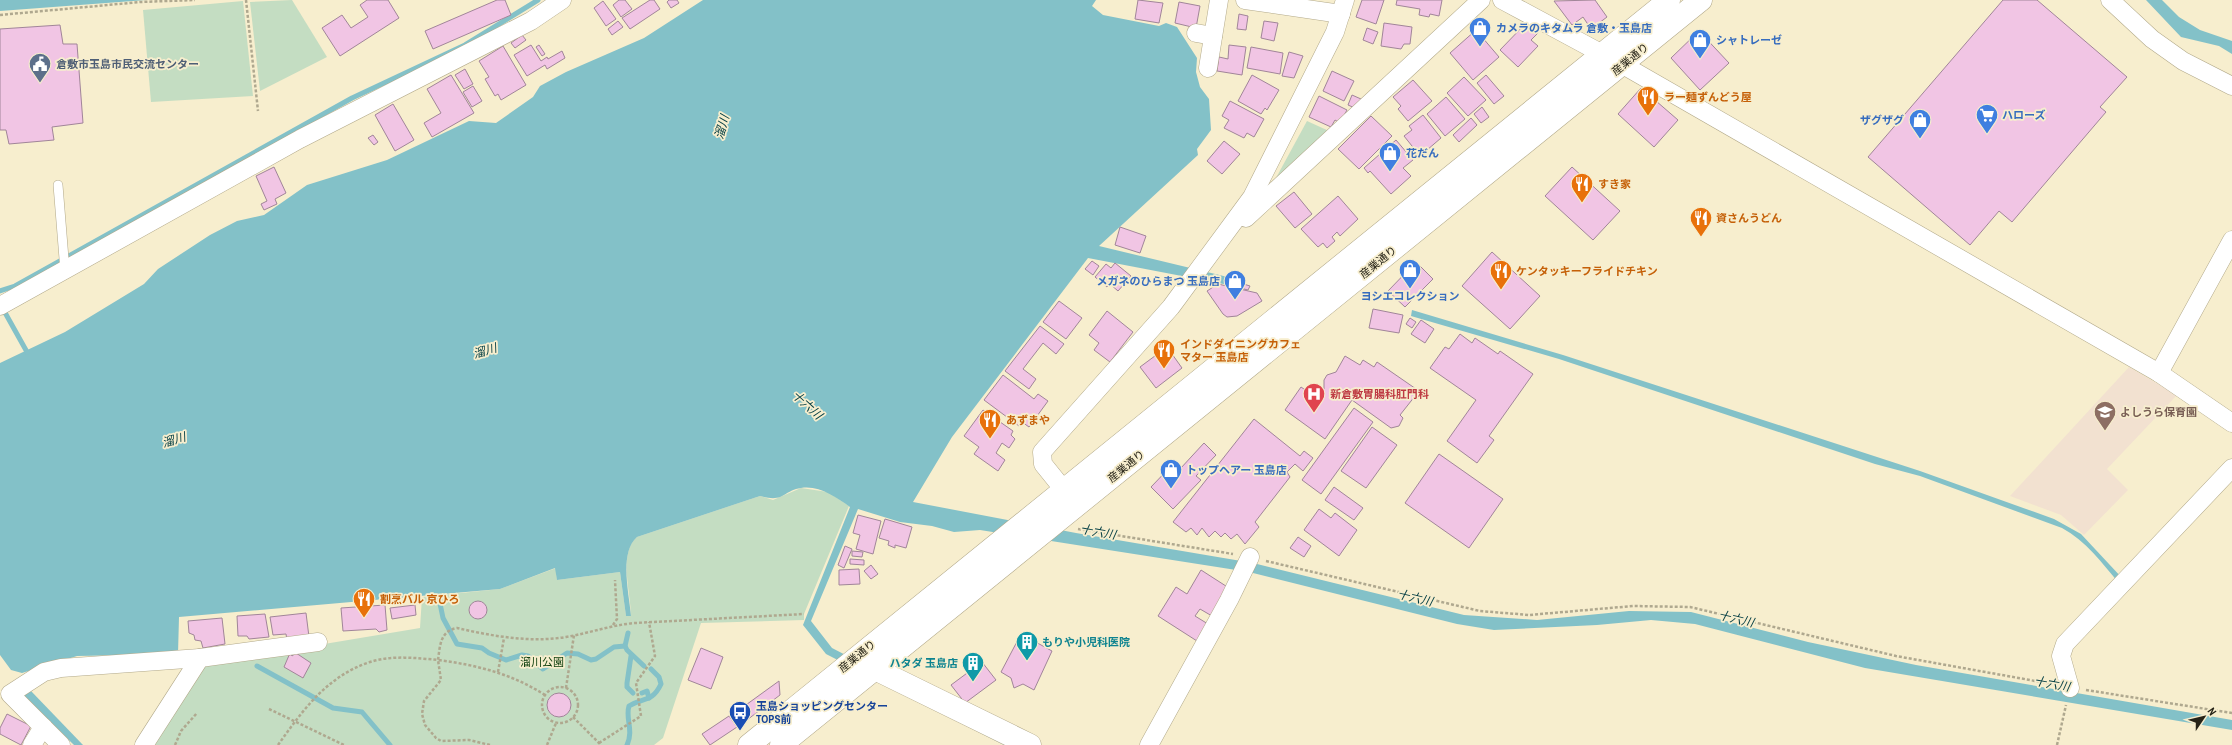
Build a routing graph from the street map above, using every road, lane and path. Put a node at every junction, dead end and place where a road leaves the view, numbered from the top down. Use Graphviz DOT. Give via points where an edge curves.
graph roads {
  1 [pos="195,0"];
  2 [pos="246,0"];
  3 [pos="562,0"];
  4 [pos="1219,0"];
  5 [pos="1245,0"];
  6 [pos="1481,0"];
  7 [pos="1502,0"];
  8 [pos="1669,0"];
  9 [pos="1701,0"];
  10 [pos="2110,0"];
  11 [pos="1343,7"];
  12 [pos="0,15"];
  13 [pos="1603,54"];
  14 [pos="1623,65"];
  15 [pos="1208,68"];
  16 [pos="2232,86"];
  17 [pos="258,111"];
  18 [pos="58,185"];
  19 [pos="1225,236"];
  20 [pos="2232,240"];
  21 [pos="65,272"];
  22 [pos="0,306"];
  23 [pos="2159,373"];
  24 [pos="2232,423"];
  25 [pos="2232,468"];
  26 [pos="1070,497"];
  27 [pos="1054,524"];
  28 [pos="1246,565"];
  29 [pos="615,580"];
  30 [pos="804,614"];
  31 [pos="649,622"];
  32 [pos="610,626"];
  33 [pos="574,635"];
  34 [pos="504,638"];
  35 [pos="318,642"];
  36 [pos="200,658"];
  37 [pos="438,660"];
  38 [pos="875,669"];
  39 [pos="498,672"];
  40 [pos="566,688"];
  41 [pos="2070,688"];
  42 [pos="545,695"];
  43 [pos="5,696"];
  44 [pos="269,709"];
  45 [pos="2065,709"];
  46 [pos="197,712"];
  47 [pos="2232,713"];
  48 [pos="573,717"];
  49 [pos="294,722"];
  50 [pos="556,723"];
  51 [pos="43,727"];
  52 [pos="600,744"];
  53 [pos="32,745"];
  54 [pos="61,745"];
  55 [pos="144,745"];
  56 [pos="176,745"];
  57 [pos="278,745"];
  58 [pos="344,745"];
  59 [pos="490,745"];
  60 [pos="547,745"];
  61 [pos="749,745"];
  62 [pos="781,745"];
  63 [pos="1030,745"];
  64 [pos="1149,745"];
  65 [pos="2056,745"];
  1 -- 12 [label="path" via="140,2"];
  2 -- 17 [label="path"];
  3 -- 21 [label="street" via="531,21 300,139"];
  4 -- 15 [label="street" via="1205,35"];
  5 -- 11 [label="street"];
  6 -- 19 [label="street" via="1277,191"];
  7 -- 13 [label="street"];
  8 -- 13 [label="street, 産業通り"];
  9 -- 14 [label="street, 産業通り"];
  10 -- 16 [label="street" via="2152,39 2183,61"];
  11 -- 19 [label="street" via="1335,32 1252,197"];
  13 -- 14 [label="street"];
  13 -- 26 [label="street, 産業通り"];
  14 -- 23 [label="street"];
  14 -- 26 [label="street, 産業通り"];
  18 -- 21 [label="lane"];
  19 -- 26 [label="street" via="1171,307 1042,452 1043,464"];
  20 -- 23 [label="street"];
  21 -- 22 [label="street"];
  23 -- 24 [label="street"];
  25 -- 41 [label="street" via="2065,644 2061,656"];
  26 -- 27 [label="street, 産業通り"];
  26 -- 61 [label="street, 産業通り" via="1025,520"];
  27 -- 28 [label="path"];
  27 -- 38 [label="street, 産業通り"];
  28 -- 41 [label="path" via="1480,611 1529,615 1633,606 1690,607 1896,656"];
  28 -- 64 [label="street"];
  29 -- 32 [label="path" via="617,619 615,624"];
  30 -- 31 [label="path"];
  31 -- 32 [label="path"];
  31 -- 52 [label="path" via="655,656 636,683 641,716"];
  32 -- 33 [label="path"];
  33 -- 34 [label="path"];
  33 -- 40 [label="path"];
  34 -- 37 [label="path" via="451,629 440,641"];
  34 -- 39 [label="path"];
  35 -- 36 [label="street"];
  36 -- 43 [label="street" via="61,668 44,672"];
  36 -- 55 [label="street"];
  37 -- 39 [label="path"];
  37 -- 49 [label="path" via="415,658 371,662 344,674 324,689 304,707"];
  37 -- 59 [label="path" via="441,680 424,701 422,714 425,725 441,741 469,740"];
  38 -- 62 [label="street, 産業通り"];
  38 -- 63 [label="street"];
  39 -- 42 [label="path"];
  40 -- 42 [label="path" via="554,688"];
  40 -- 48 [label="path" via="577,701"];
  41 -- 47 [label="path"];
  42 -- 50 [label="path" via="542,700 543,712"];
  43 -- 51 [label="street"];
  44 -- 49 [label="path"];
  45 -- 65 [label="path"];
  46 -- 56 [label="path" via="181,730"];
  48 -- 50 [label="path" via="568,721"];
  48 -- 52 [label="path"];
  49 -- 57 [label="path"];
  49 -- 58 [label="path"];
  50 -- 60 [label="path"];
  51 -- 53 [label="street"];
  51 -- 54 [label="street"];
}
